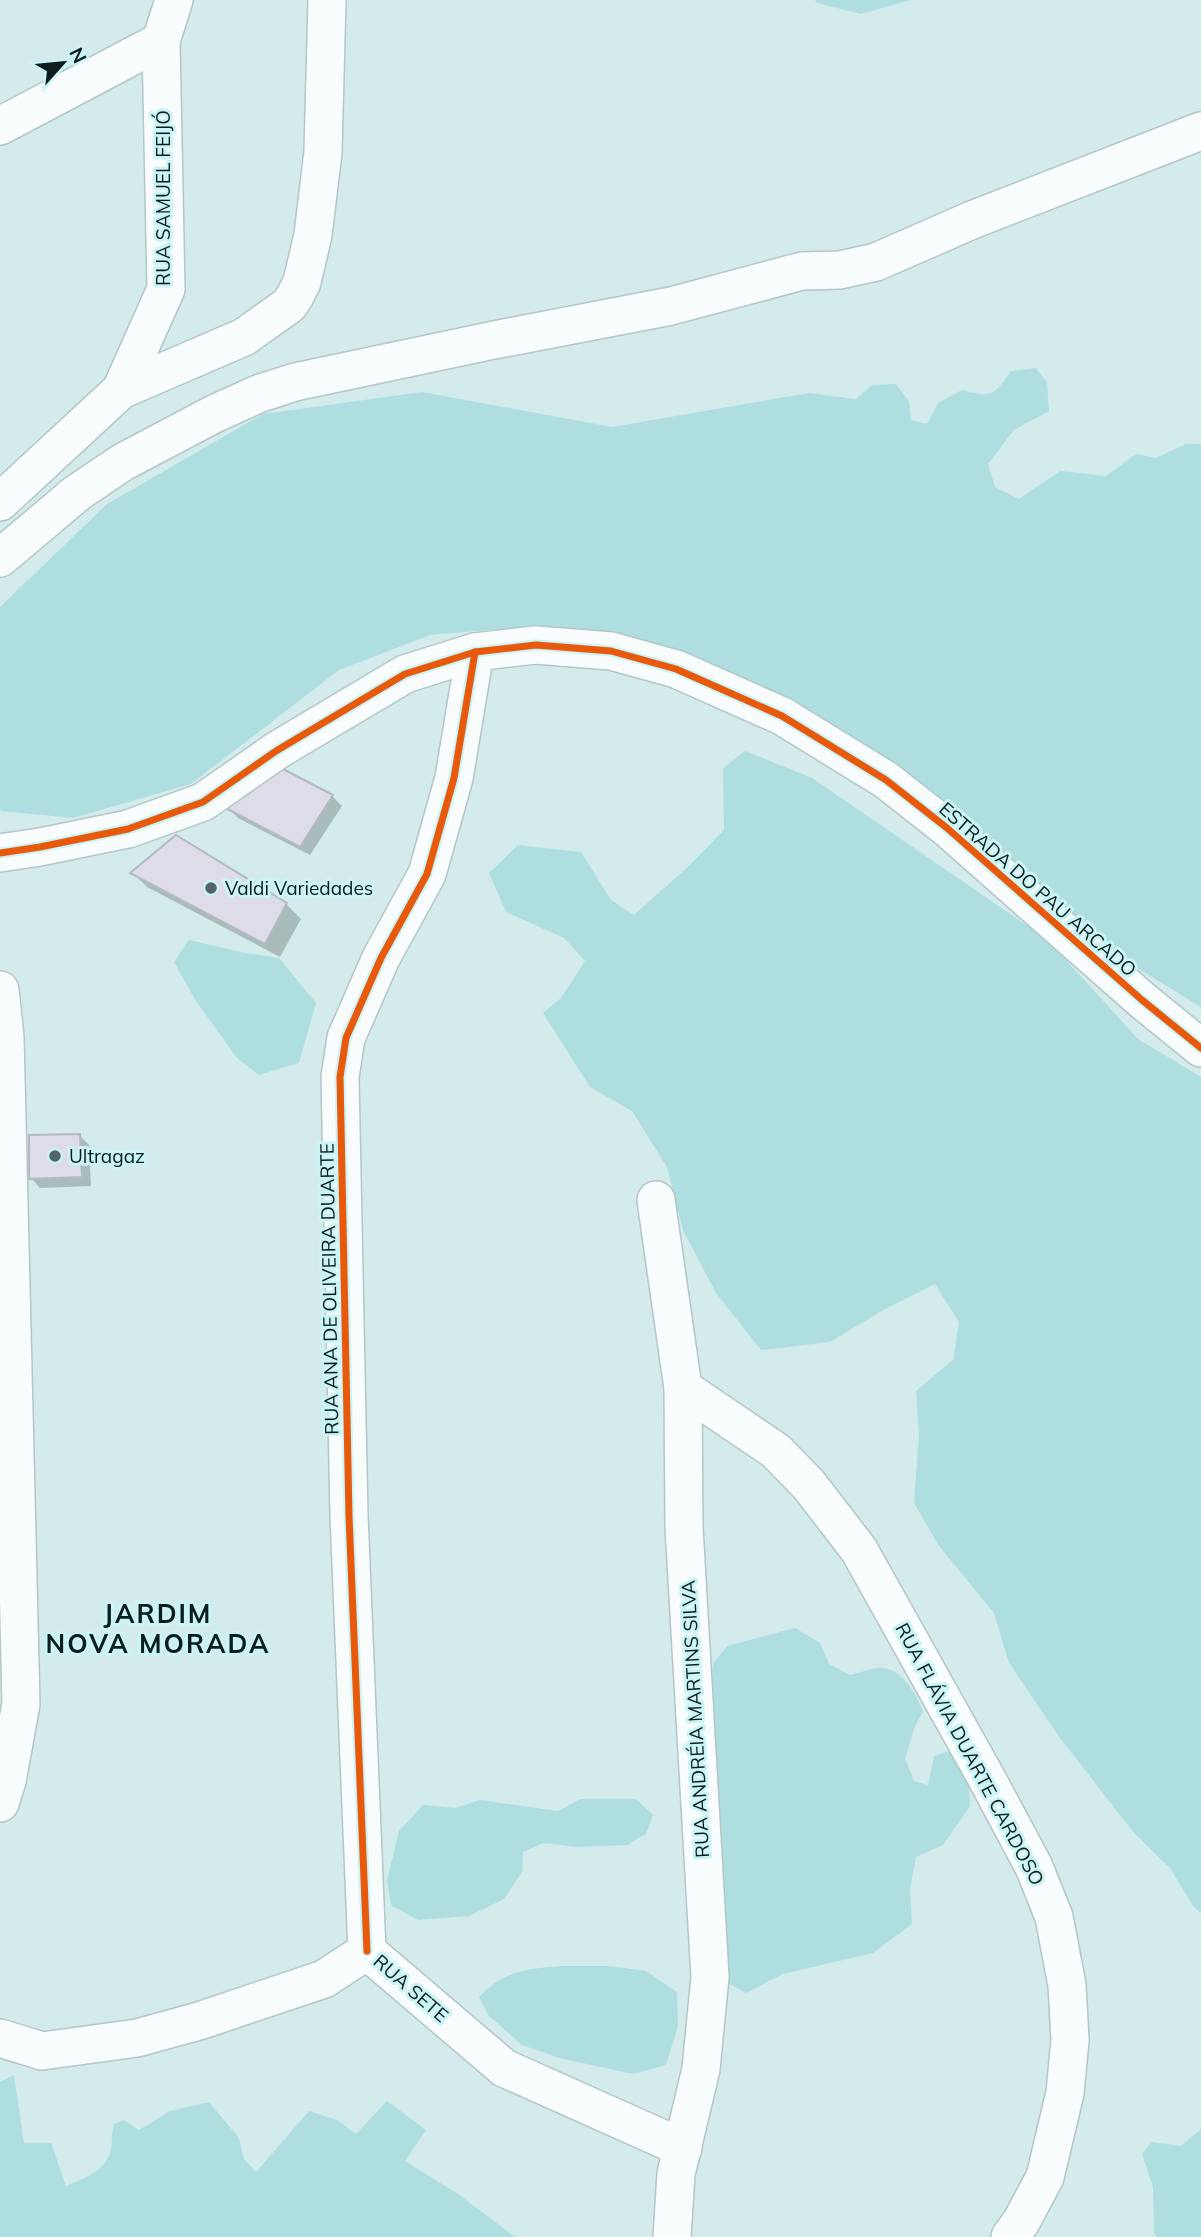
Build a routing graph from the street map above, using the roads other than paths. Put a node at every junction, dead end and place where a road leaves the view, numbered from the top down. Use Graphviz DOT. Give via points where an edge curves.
graph roads {
  1 [pos="174,0"];
  2 [pos="327,0"];
  3 [pos="161,41"];
  4 [pos="0,126"];
  5 [pos="1201,131"];
  6 [pos="121,390"];
  7 [pos="0,502"];
  8 [pos="0,558"];
  9 [pos="475,652"];
  10 [pos="0,853"];
  11 [pos="0,990"];
  12 [pos="1201,1048"];
  13 [pos="656,1199"];
  14 [pos="682,1388"];
  15 [pos="0,1803"];
  16 [pos="368,1951"];
  17 [pos="0,2038"];
  18 [pos="683,2148"];
  19 [pos="672,2237"];
  20 [pos="1010,2237"];
  1 -- 3 [label="street, RUA SAMUEL FEIJÓ"];
  2 -- 6 [label="street" via="323,152 313,235 295,296 244,337"];
  3 -- 4 [label="street"];
  3 -- 6 [label="street, RUA SAMUEL FEIJÓ" via="166,289"];
  5 -- 8 [label="street" via="876,262 840,270 802,271 671,306 295,382 258,394 123,462"];
  6 -- 7 [label="street"];
  9 -- 10 [label="street, ESTRADA DO PAU ARCADO" via="405,674 276,751 203,802 128,829"];
  9 -- 12 [label="street, ESTRADA DO PAU ARCADO" via="536,645 611,651 676,669 782,716 886,780 947,828"];
  9 -- 16 [label="street, RUA ANA DE OLIVEIRA DUARTE" via="454,778 427,874 346,1038 340,1077 349,1517"];
  11 -- 15 [label="street" via="5,1037 21,1704"];
  13 -- 14 [label="street, RUA ANDRÉIA MARTINS SILVA"];
  14 -- 18 [label="street, RUA ANDRÉIA MARTINS SILVA" via="684,1527 710,1977 702,2069"];
  14 -- 20 [label="street, RUA FLÁVIA DUARTE CARDOSO" via="776,1451 859,1550 1034,1867 1054,1917 1067,1984 1070,2040 1065,2093 1045,2177"];
  16 -- 17 [label="street, RUA SETE" via="324,1979 137,2038 42,2051"];
  16 -- 18 [label="street, RUA SETE" via="504,2068"];
  18 -- 19 [label="street, RUA ANDRÉIA MARTINS SILVA" via="676,2174"];
}
